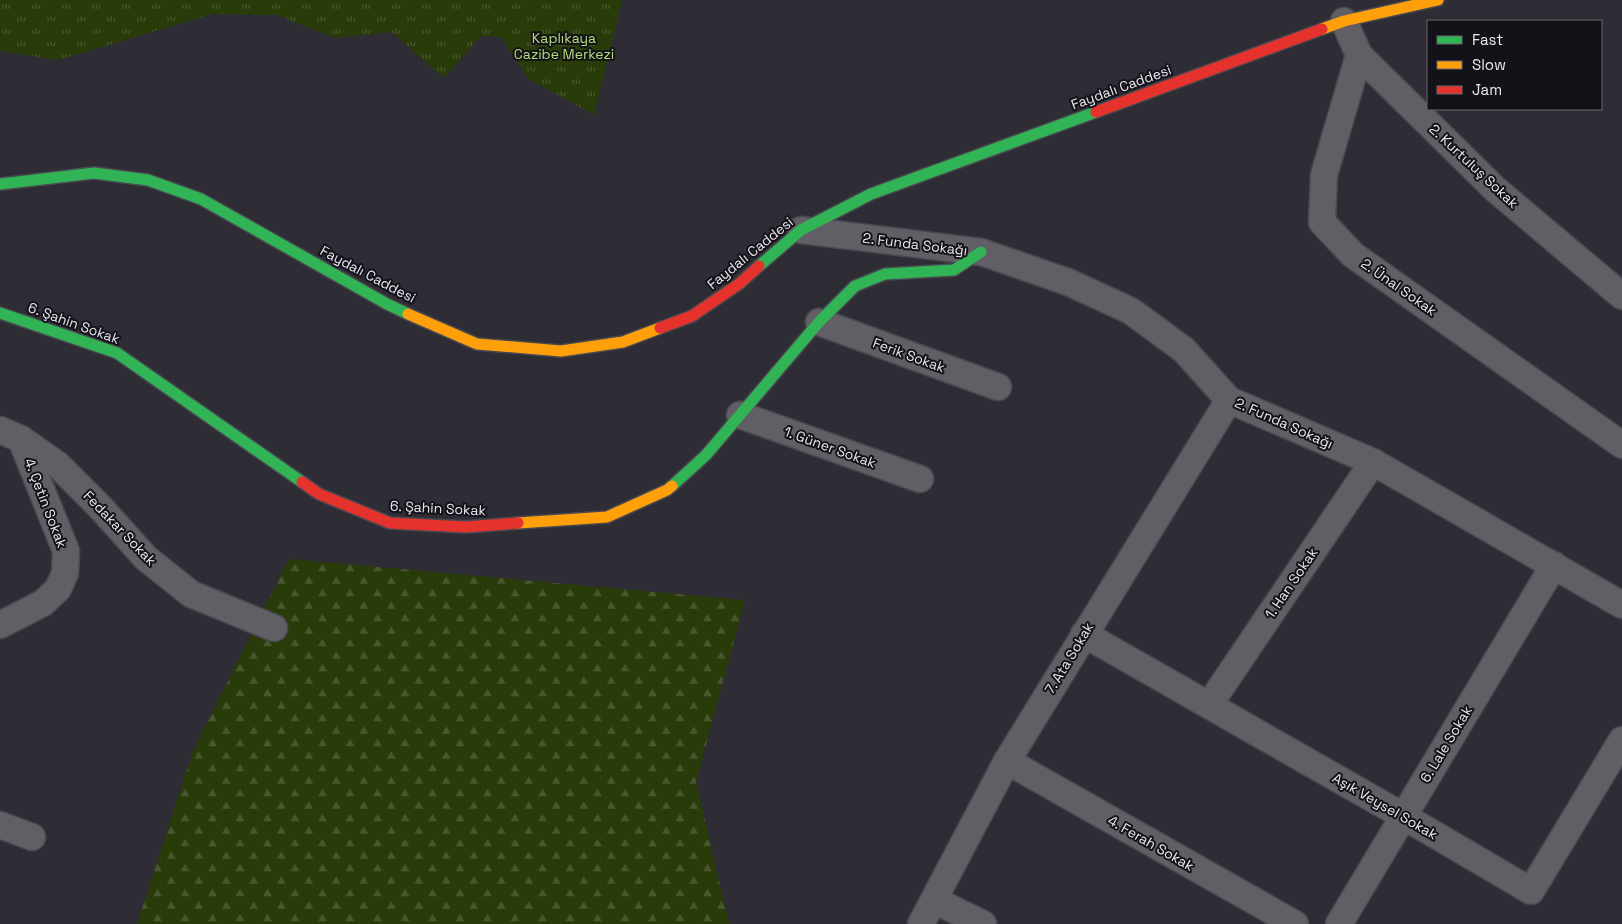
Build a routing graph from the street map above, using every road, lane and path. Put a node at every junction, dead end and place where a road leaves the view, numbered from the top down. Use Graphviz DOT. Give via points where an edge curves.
graph roads {
  1 [pos="1438,0"];
  2 [pos="1344,21"];
  3 [pos="1359,55"];
  4 [pos="0,184"];
  5 [pos="802,230"];
  6 [pos="981,252"];
  7 [pos="1622,296"];
  8 [pos="0,313"];
  9 [pos="819,322"];
  10 [pos="998,387"];
  11 [pos="1229,400"];
  12 [pos="740,415"];
  13 [pos="10,434"];
  14 [pos="1622,445"];
  15 [pos="1373,462"];
  16 [pos="920,479"];
  17 [pos="1554,565"];
  18 [pos="1622,605"];
  19 [pos="0,625"];
  20 [pos="274,628"];
  21 [pos="1084,634"];
  22 [pos="1209,705"];
  23 [pos="1622,740"];
  24 [pos="1007,761"];
  25 [pos="1404,816"];
  26 [pos="0,825"];
  27 [pos="32,837"];
  28 [pos="934,900"];
  29 [pos="921,924"];
  30 [pos="983,924"];
  31 [pos="1295,924"];
  32 [pos="1339,924"];
  1 -- 2 [label="street, Faydalı Caddesi"];
  2 -- 3 [label="street, 2. Kurtuluş Sokak"];
  2 -- 5 [label="street, Faydalı Caddesi" via="871,194"];
  3 -- 7 [label="street, 2. Kurtuluş Sokak" via="1495,189"];
  3 -- 14 [label="street, 2. Ünal Sokak" via="1324,175 1322,222 1353,255"];
  4 -- 5 [label="street, Faydalı Caddesi" via="94,173 148,180 201,199 387,304 477,344 561,351 623,342 692,316 739,284"];
  5 -- 6 [label="street, 2. Funda Sokağı"];
  6 -- 9 [label="street, 6. Şahin Sokak" via="954,270 885,274 855,286"];
  6 -- 11 [label="street, 2. Funda Sokağı" via="1068,282 1131,311 1184,350"];
  8 -- 12 [label="street, 6. Şahin Sokak" via="118,353 319,494 390,524 466,527 607,517 667,490 706,455"];
  9 -- 10 [label="street, Ferik Sokak"];
  9 -- 12 [label="street, 6. Şahin Sokak"];
  11 -- 15 [label="street, 2. Funda Sokağı"];
  11 -- 21 [label="street, 7. Ata Sokak"];
  12 -- 16 [label="street, 1. Güner Sokak"];
  13 -- 19 [label="street, 4. Çetin Sokak" via="66,551 66,572 58,589 43,603"];
  13 -- 20 [label="street, Fedakar Sokak" via="58,465 146,558 191,594"];
  15 -- 17 [label="street, 2. Funda Sokağı"];
  15 -- 22 [label="street, 1. Han Sokak"];
  17 -- 18 [label="street, 2. Funda Sokağı"];
  17 -- 25 [label="street, 6. Lale Sokak"];
  21 -- 22 [label="street, Aşık Veysel Sokak"];
  21 -- 24 [label="street, 7. Ata Sokak"];
  22 -- 25 [label="street, Aşık Veysel Sokak"];
  23 -- 25 [label="street, Aşık Veysel Sokak" via="1531,891"];
  24 -- 28 [label="street, 7. Ata Sokak"];
  24 -- 31 [label="street, 4. Ferah Sokak"];
  25 -- 32 [label="street, 6. Lale Sokak"];
  26 -- 27 [label="street"];
  28 -- 29 [label="street, 7. Ata Sokak"];
  28 -- 30 [label="street"];
}
